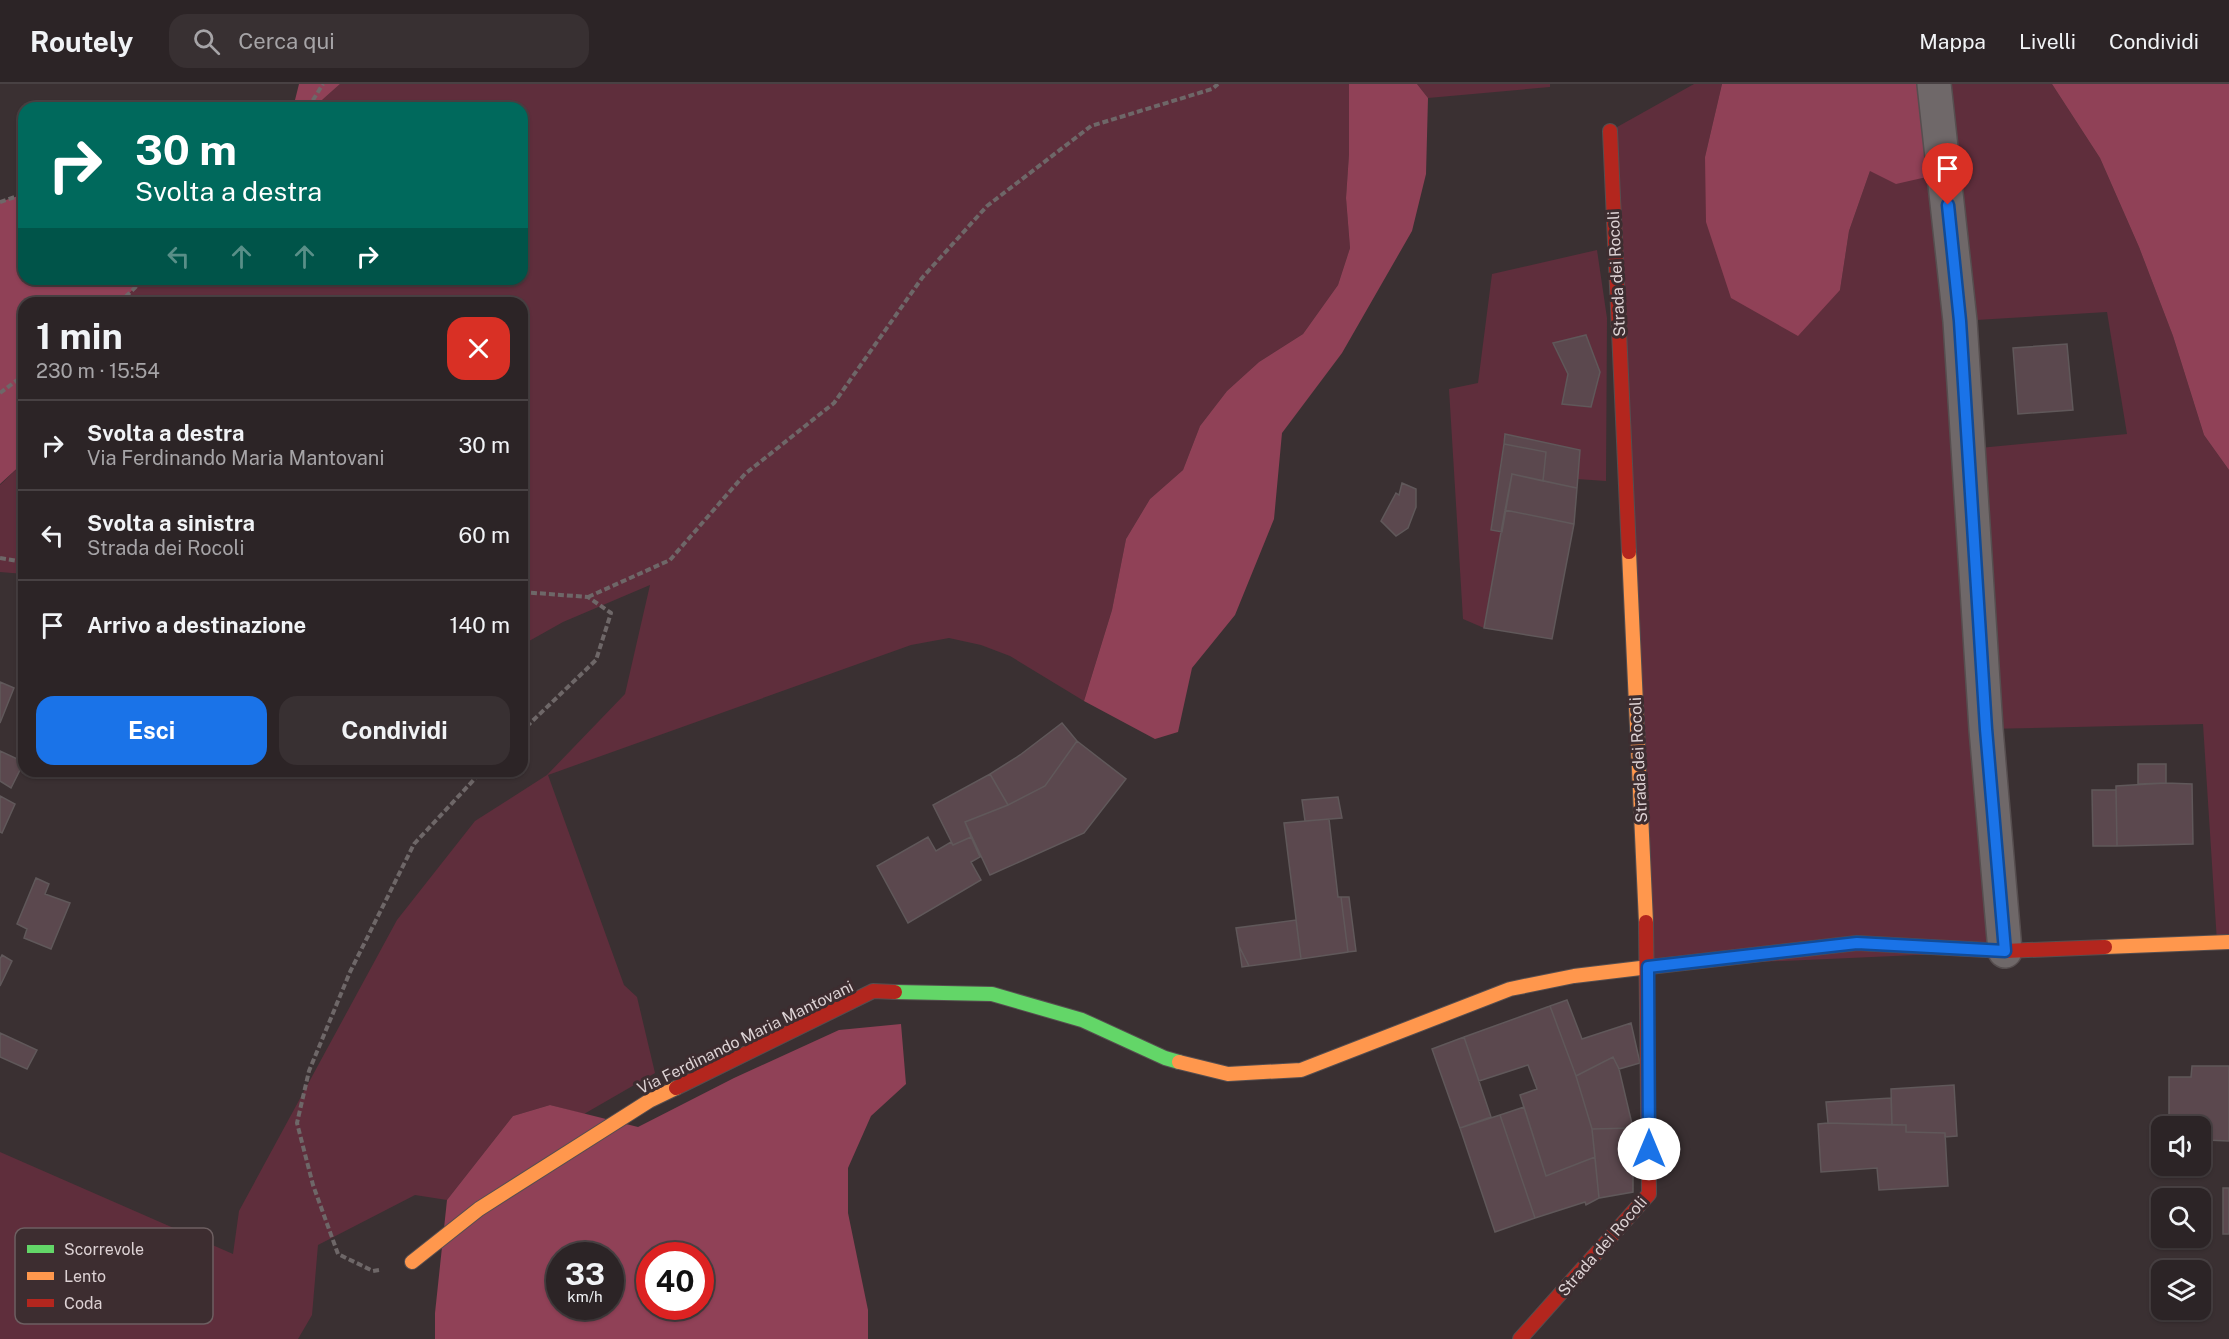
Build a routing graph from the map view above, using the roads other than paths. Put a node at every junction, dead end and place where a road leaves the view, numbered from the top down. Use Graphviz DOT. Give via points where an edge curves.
graph roads {
  1 [pos="1934,84"];
  2 [pos="1610,131"];
  3 [pos="2229,942"];
  4 [pos="2005,951"];
  5 [pos="1648,967"];
  6 [pos="412,1262"];
  7 [pos="1520,1339"];
  1 -- 4 [label="street" via="1960,321 1986,729"];
  2 -- 5 [label="street, Strada dei Rocoli"];
  3 -- 4 [label="street, Via Ferdinando Maria Mantovani"];
  4 -- 5 [label="street, Via Ferdinando Maria Mantovani" via="1857,943"];
  5 -- 6 [label="street, Via Ferdinando Maria Mantovani" via="1510,989 1300,1070 1228,1074 1165,1058 1082,1020 992,994 873,991 650,1101 479,1209"];
  5 -- 7 [label="street, Strada dei Rocoli" via="1649,1194"];
}
